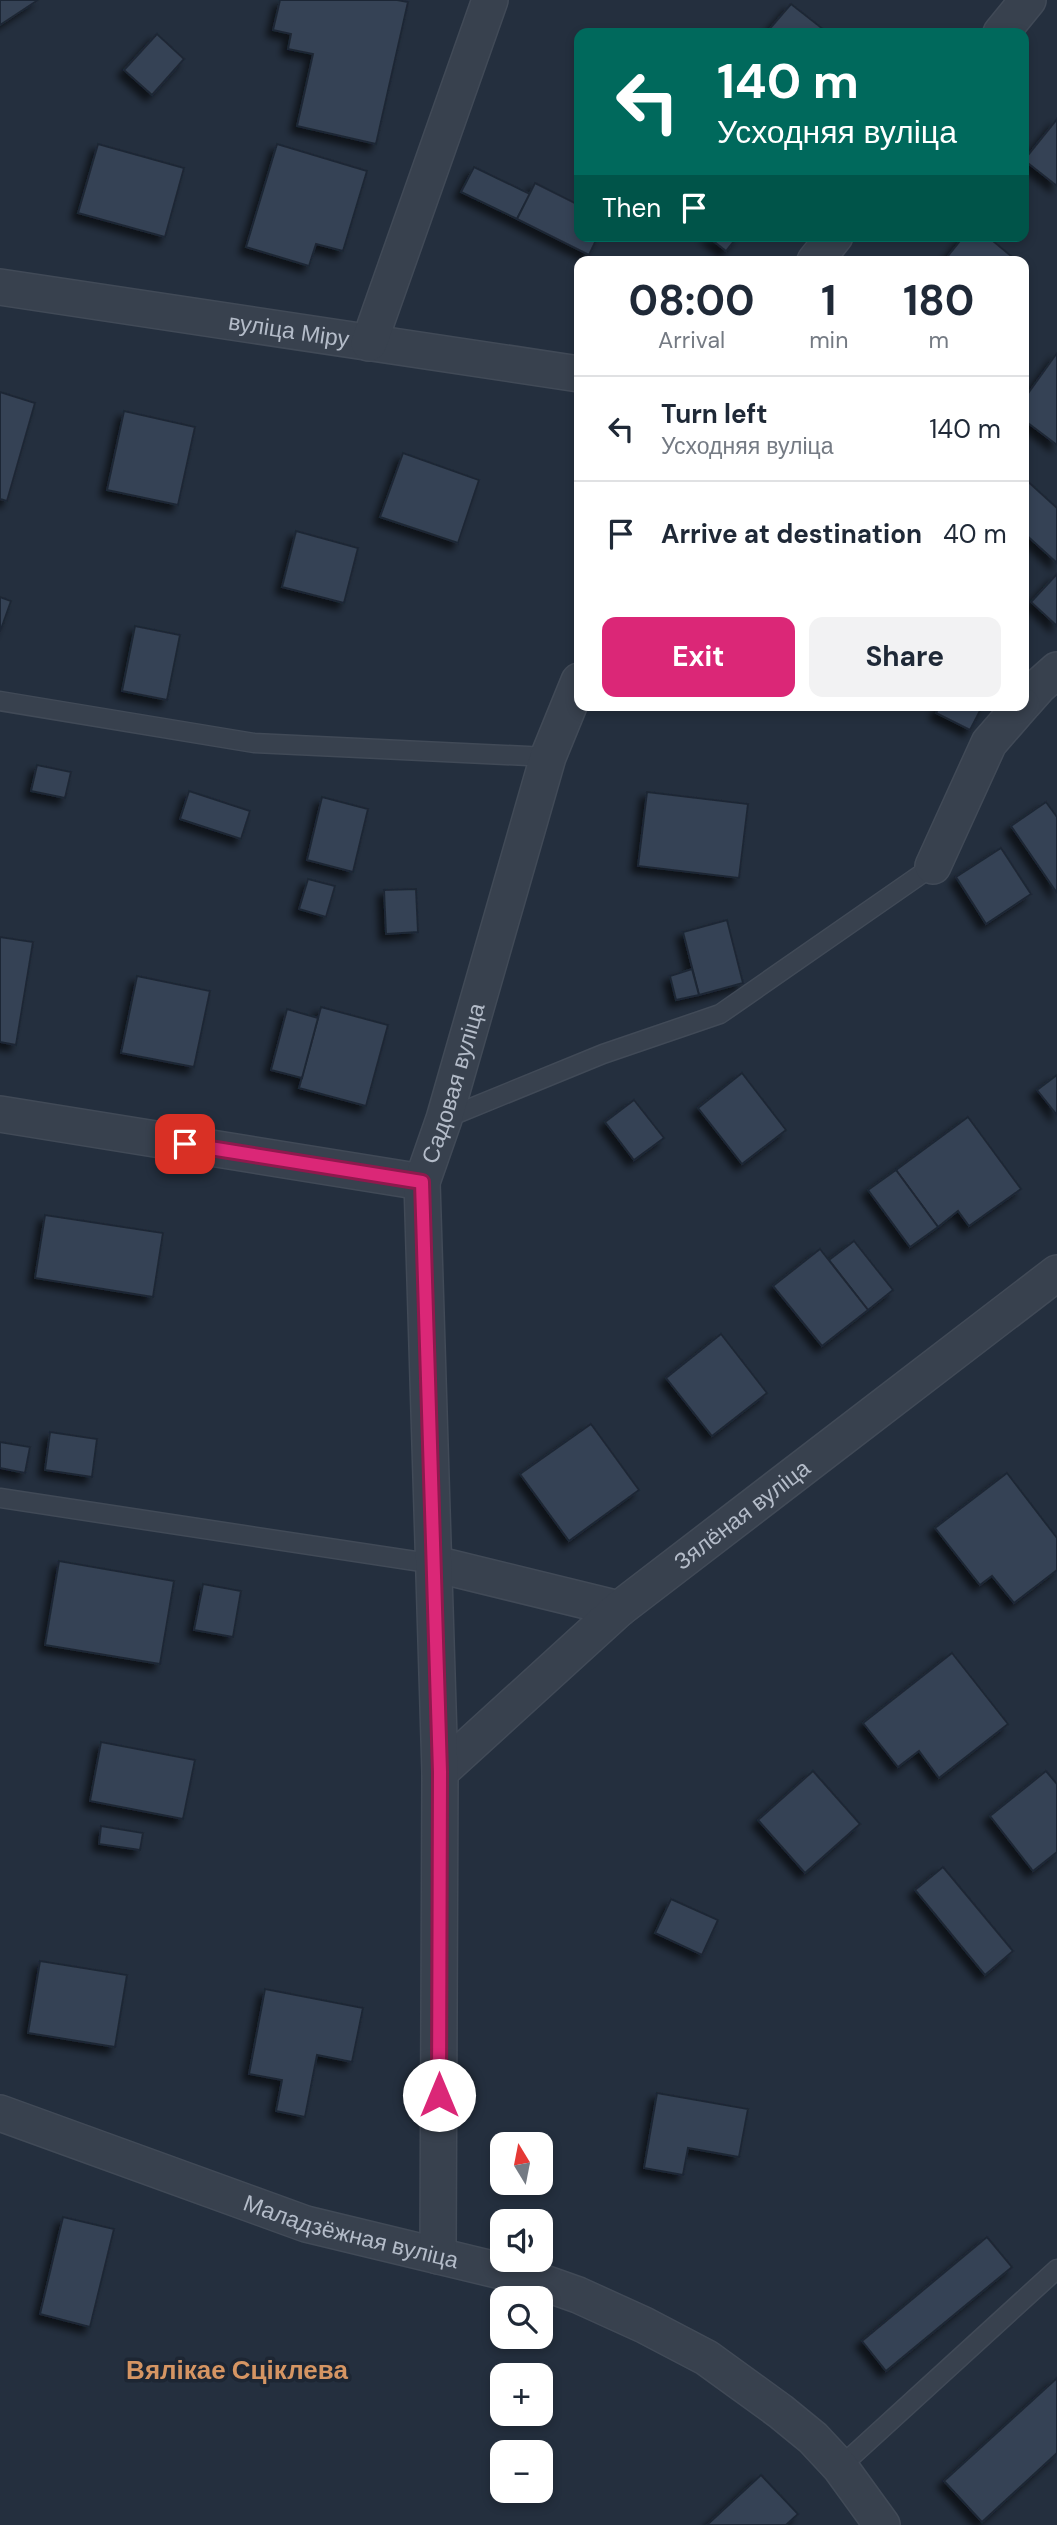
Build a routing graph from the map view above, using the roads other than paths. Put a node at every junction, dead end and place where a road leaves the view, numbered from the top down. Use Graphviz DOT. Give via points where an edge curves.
graph roads {
  1 [pos="490,0"];
  2 [pos="1028,0"];
  3 [pos="1005,28"];
  4 [pos="830,242"];
  5 [pos="819,256"];
  6 [pos="0,287"];
  7 [pos="369,342"];
  8 [pos="574,373"];
  9 [pos="1057,670"];
  10 [pos="574,693"];
  11 [pos="1029,697"];
  12 [pos="0,701"];
  13 [pos="1017,711"];
  14 [pos="548,757"];
  15 [pos="933,866"];
  16 [pos="0,1114"];
  17 [pos="444,1119"];
  18 [pos="422,1182"];
  19 [pos="1057,1273"];
  20 [pos="0,1498"];
  21 [pos="435,1564"];
  22 [pos="619,1609"];
  23 [pos="440,1772"];
  24 [pos="0,2112"];
  25 [pos="438,2256"];
  26 [pos="1057,2269"];
  27 [pos="840,2467"];
  28 [pos="882,2525"];
  1 -- 7 [label="street"];
  2 -- 3 [label="street"];
  4 -- 5 [label="street"];
  6 -- 7 [label="street, вуліца Міру"];
  7 -- 8 [label="street, вуліца Міру"];
  9 -- 11 [label="street"];
  10 -- 14 [label="street, Садовая вуліца"];
  12 -- 14 [label="lane" via="254,743"];
  13 -- 15 [label="street" via="989,743"];
  14 -- 17 [label="street, Садовая вуліца"];
  15 -- 17 [label="lane" via="720,1014 603,1054"];
  16 -- 18 [label="street"];
  17 -- 18 [label="street, Садовая вуліца"];
  18 -- 21 [label="street, Садовая вуліца"];
  19 -- 22 [label="street, Зялёная вуліца"];
  20 -- 21 [label="lane"];
  21 -- 22 [label="street"];
  21 -- 23 [label="street, Садовая вуліца"];
  22 -- 23 [label="street, Зялёная вуліца"];
  23 -- 25 [label="street, Садовая вуліца"];
  24 -- 25 [label="street, Маладзёжная вуліца" via="306,2224"];
  25 -- 27 [label="street, Маладзёжная вуліца" via="566,2291 707,2358 780,2410"];
  26 -- 27 [label="lane"];
  27 -- 28 [label="street, Маладзёжная вуліца"];
}
